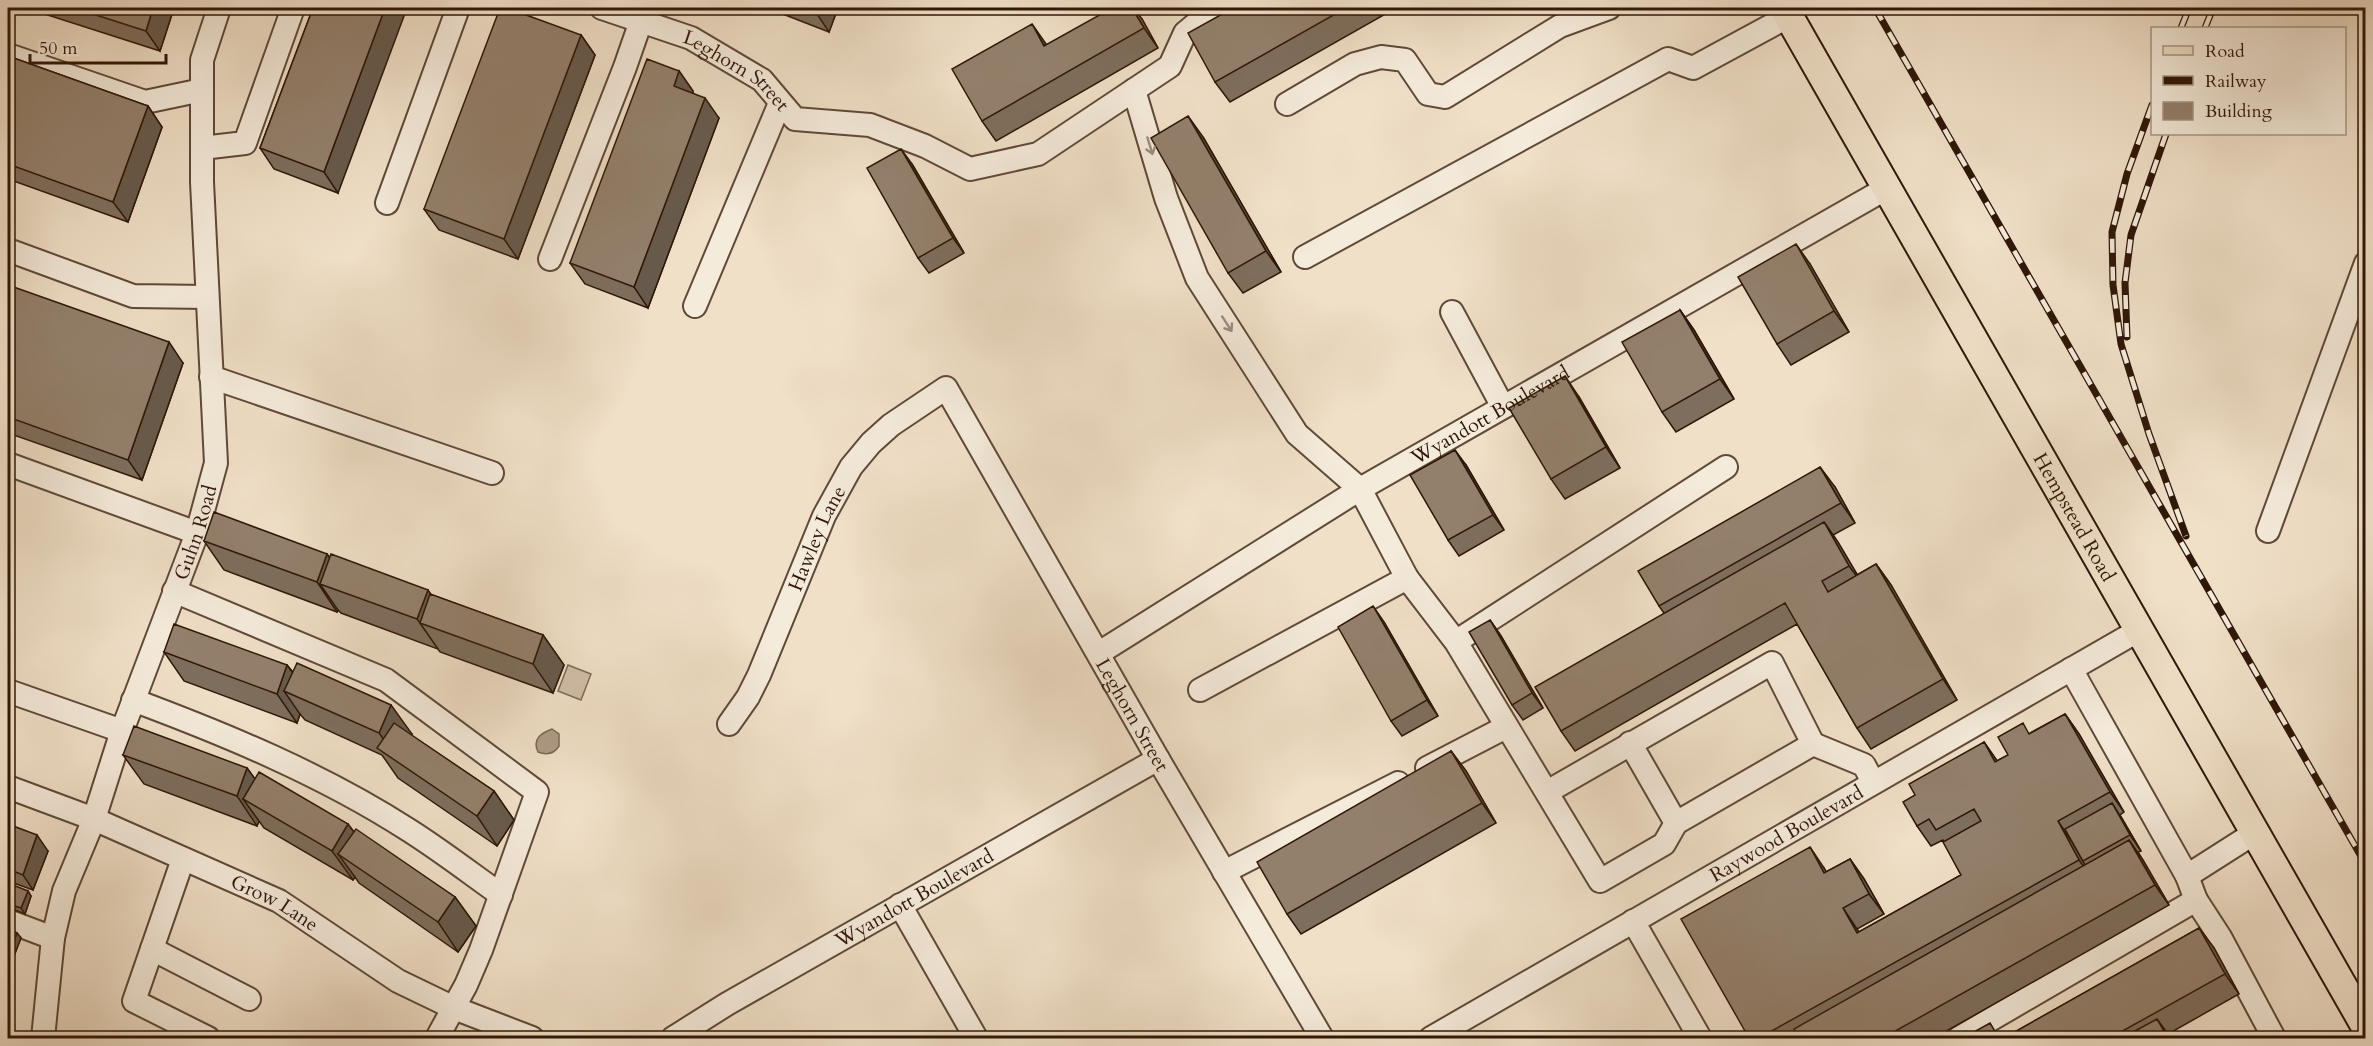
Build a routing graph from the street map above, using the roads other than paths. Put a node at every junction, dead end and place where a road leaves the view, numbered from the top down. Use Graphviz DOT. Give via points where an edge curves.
graph roads {
  1 [pos="219,8"];
  2 [pos="293,8"];
  3 [pos="458,8"];
  4 [pos="602,8"];
  5 [pos="1215,8"];
  6 [pos="1609,8"];
  7 [pos="1787,12"];
  8 [pos="641,21"];
  9 [pos="8,55"];
  10 [pos="202,90"];
  11 [pos="1134,90"];
  12 [pos="1287,104"];
  13 [pos="787,111"];
  14 [pos="202,148"];
  15 [pos="1887,188"];
  16 [pos="387,203"];
  17 [pos="8,250"];
  18 [pos="1305,256"];
  19 [pos="550,260"];
  20 [pos="2366,263"];
  21 [pos="207,297"];
  22 [pos="696,306"];
  23 [pos="1452,312"];
  24 [pos="211,377"];
  25 [pos="946,388"];
  26 [pos="1503,407"];
  27 [pos="8,464"];
  28 [pos="1726,467"];
  29 [pos="492,473"];
  30 [pos="1360,489"];
  31 [pos="2268,531"];
  32 [pos="198,533"];
  33 [pos="1407,578"];
  34 [pos="174,591"];
  35 [pos="2141,629"];
  36 [pos="1456,642"];
  37 [pos="1099,652"];
  38 [pos="2071,669"];
  39 [pos="1200,690"];
  40 [pos="8,691"];
  41 [pos="134,700"];
  42 [pos="729,723"];
  43 [pos="1506,727"];
  44 [pos="122,731"];
  45 [pos="1630,743"];
  46 [pos="1813,744"];
  47 [pos="1158,759"];
  48 [pos="1873,782"];
  49 [pos="8,787"];
  50 [pos="1547,792"];
  51 [pos="94,819"];
  52 [pos="1676,823"];
  53 [pos="2256,832"];
  54 [pos="183,859"];
  55 [pos="1224,872"];
  56 [pos="2187,876"];
  57 [pos="501,895"];
  58 [pos="2196,900"];
  59 [pos="900,906"];
  60 [pos="8,921"];
  61 [pos="1633,921"];
  62 [pos="53,938"];
  63 [pos="152,949"];
  64 [pos="249,999"];
  65 [pos="454,1008"];
  66 [pos="2366,1027"];
  67 [pos="43,1038"];
  68 [pos="208,1038"];
  69 [pos="437,1038"];
  70 [pos="532,1038"];
  71 [pos="673,1038"];
  72 [pos="976,1038"];
  73 [pos="1322,1038"];
  74 [pos="1431,1038"];
  75 [pos="1700,1038"];
  76 [pos="1959,1038"];
  77 [pos="2274,1038"];
  1 -- 10 [label="street, Guhn Road" via="202,60"];
  2 -- 14 [label="street" via="245,143"];
  3 -- 16 [label="street"];
  4 -- 8 [label="street, Leghorn Street"];
  5 -- 11 [label="street" via="1185,33 1170,66"];
  6 -- 12 [label="street" via="1560,26 1445,97 1428,94 1405,60 1381,57 1355,64"];
  7 -- 15 [label="main road, Hempstead Road"];
  7 -- 18 [label="street" via="1692,68 1668,59"];
  8 -- 13 [label="street, Leghorn Street" via="691,38 762,80"];
  8 -- 19 [label="street"];
  9 -- 10 [label="street" via="145,102"];
  10 -- 14 [label="street, Guhn Road"];
  11 -- 13 [label="street" via="1038,154 970,169 870,125"];
  11 -- 30 [label="street, one-way" via="1166,198 1197,278 1297,434"];
  13 -- 22 [label="street" via="733,211"];
  14 -- 21 [label="street, Guhn Road"];
  15 -- 26 [label="street, Wyandott Boulevard"];
  15 -- 35 [label="main road, Hempstead Road"];
  17 -- 21 [label="street" via="133,297"];
  20 -- 31 [label="street"];
  21 -- 24 [label="street, Guhn Road"];
  23 -- 26 [label="street"];
  24 -- 29 [label="street"];
  24 -- 32 [label="street, Guhn Road" via="216,463"];
  25 -- 37 [label="street, Leghorn Street"];
  25 -- 42 [label="street, Hawley Lane" via="891,425 851,467 824,516 759,675"];
  26 -- 30 [label="street, Wyandott Boulevard"];
  27 -- 32 [label="street"];
  28 -- 36 [label="street"];
  30 -- 33 [label="street"];
  30 -- 37 [label="street, Wyandott Boulevard"];
  32 -- 34 [label="street, Guhn Road"];
  33 -- 36 [label="street"];
  33 -- 39 [label="street"];
  34 -- 41 [label="street, Guhn Road"];
  34 -- 57 [label="street" via="386,680 537,792"];
  35 -- 38 [label="street, Raywood Boulevard"];
  35 -- 53 [label="main road, Hempstead Road"];
  36 -- 43 [label="street"];
  37 -- 47 [label="street, Leghorn Street"];
  38 -- 48 [label="street, Raywood Boulevard"];
  38 -- 56 [label="street"];
  40 -- 44 [label="street"];
  41 -- 44 [label="street, Guhn Road"];
  41 -- 57 [label="street" via="280,761 342,792 406,829"];
  43 -- 50 [label="street"];
  43 -- 55 [label="street"];
  44 -- 51 [label="street, Guhn Road"];
  45 -- 46 [label="street" via="1772,663"];
  45 -- 50 [label="street"];
  45 -- 52 [label="street"];
  46 -- 48 [label="street" via="1864,765"];
  46 -- 52 [label="street"];
  47 -- 55 [label="street, Leghorn Street"];
  47 -- 59 [label="street, Wyandott Boulevard"];
  48 -- 61 [label="street, Raywood Boulevard"];
  49 -- 51 [label="street, Grow Lane"];
  50 -- 52 [label="street" via="1600,881 1664,844"];
  51 -- 54 [label="street, Grow Lane"];
  51 -- 62 [label="street, Guhn Road" via="64,891"];
  53 -- 56 [label="street"];
  53 -- 66 [label="main road, Hempstead Road"];
  54 -- 63 [label="street"];
  54 -- 65 [label="street, Grow Lane" via="279,901 398,981"];
  55 -- 73 [label="street, Leghorn Street"];
  56 -- 58 [label="street"];
  57 -- 65 [label="street"];
  58 -- 76 [label="street"];
  58 -- 77 [label="street"];
  59 -- 71 [label="street, Wyandott Boulevard"];
  59 -- 72 [label="street"];
  60 -- 62 [label="street"];
  61 -- 74 [label="street, Raywood Boulevard"];
  61 -- 75 [label="street"];
  62 -- 67 [label="street, Guhn Road"];
  63 -- 64 [label="street"];
  63 -- 68 [label="street" via="134,1001"];
  65 -- 69 [label="street"];
  65 -- 70 [label="street, Grow Lane"];
}
